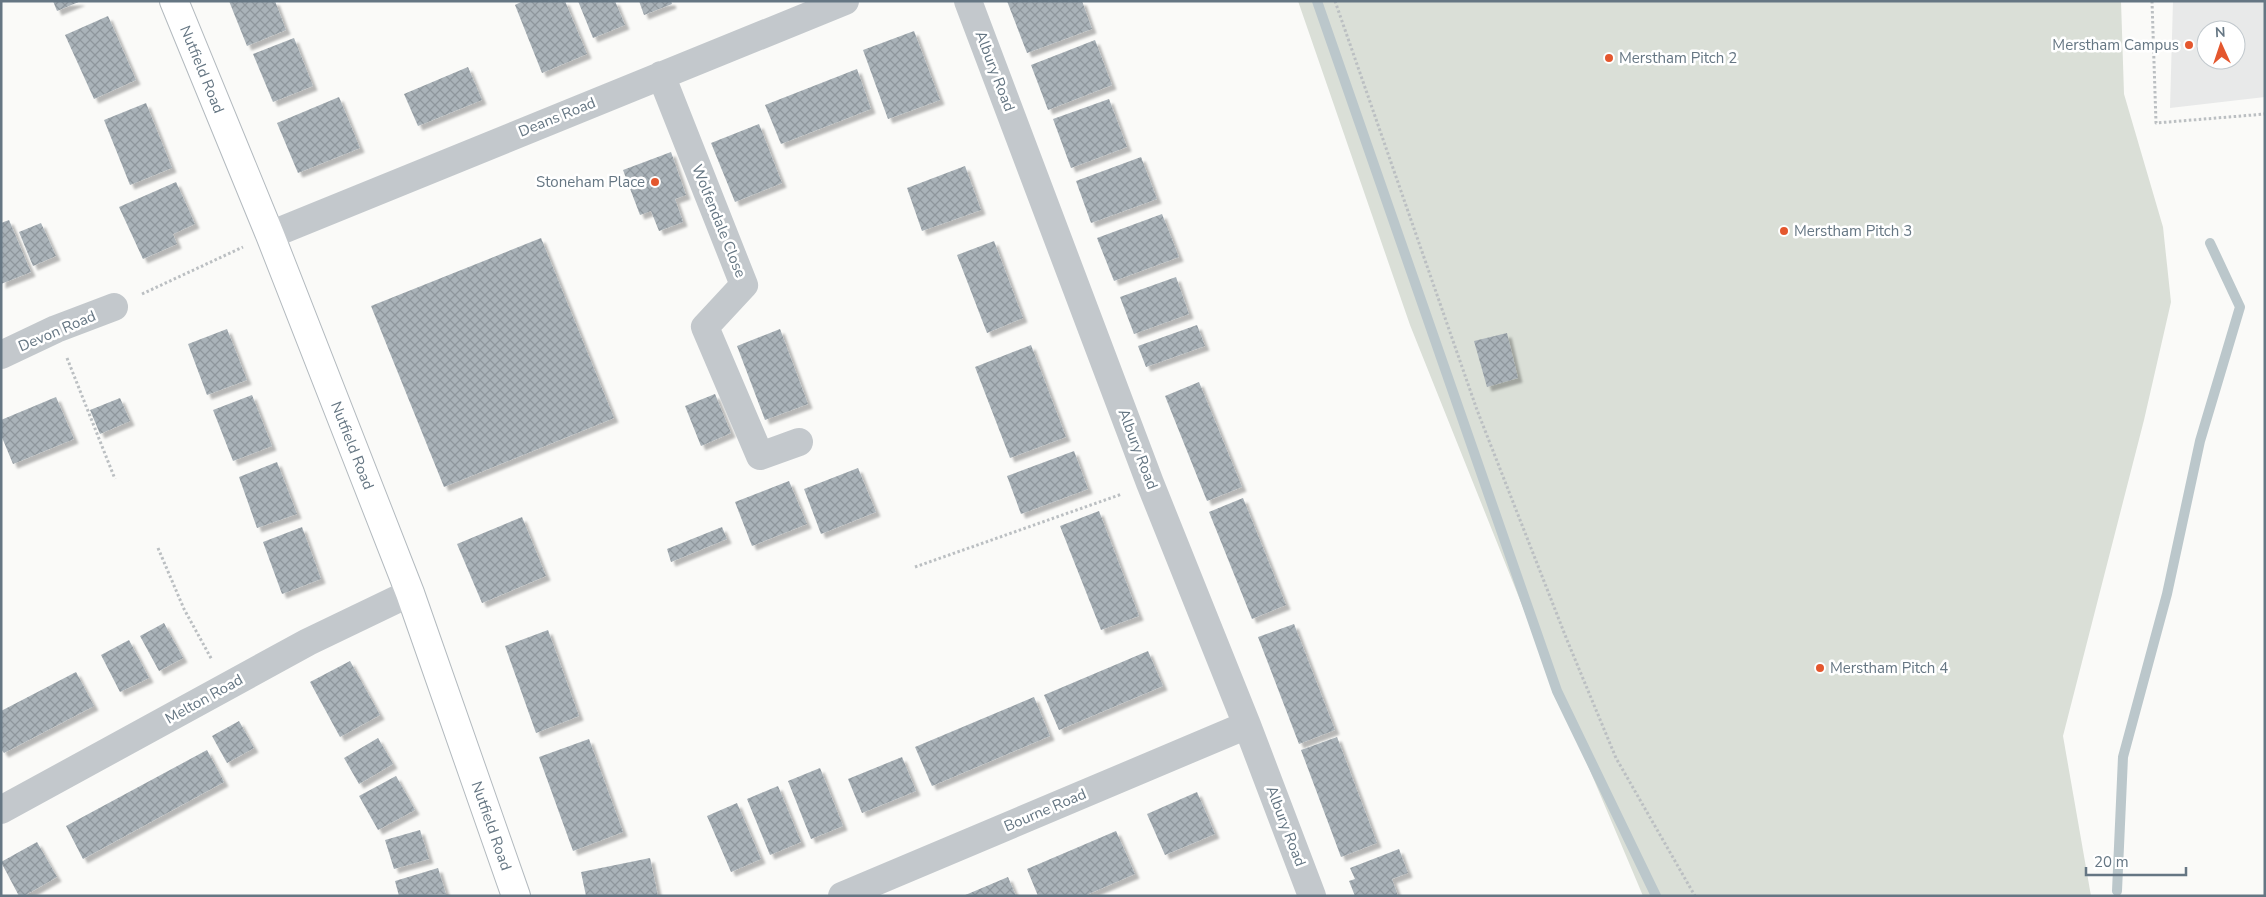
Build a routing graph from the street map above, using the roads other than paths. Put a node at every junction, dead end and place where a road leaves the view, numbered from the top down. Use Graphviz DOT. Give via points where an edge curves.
graph roads {
  1 [pos="174,1"];
  2 [pos="845,1"];
  3 [pos="968,1"];
  4 [pos="661,75"];
  5 [pos="270,235"];
  6 [pos="114,307"];
  7 [pos="1,355"];
  8 [pos="799,442"];
  9 [pos="410,593"];
  10 [pos="1247,725"];
  11 [pos="1,810"];
  12 [pos="516,896"];
  13 [pos="842,896"];
  14 [pos="1312,896"];
  1 -- 5 [label="street, Nutfield Road"];
  2 -- 4 [label="street, Deans Road"];
  3 -- 10 [label="street, Albury Road" via="1150,483"];
  4 -- 5 [label="street, Deans Road"];
  4 -- 8 [label="street, Wolfendale Close" via="744,285 705,327 760,456"];
  5 -- 9 [label="street, Nutfield Road"];
  6 -- 7 [label="street, Devon Road"];
  9 -- 11 [label="street, Melton Road" via="308,642"];
  9 -- 12 [label="street, Nutfield Road"];
  10 -- 13 [label="street, Bourne Road"];
  10 -- 14 [label="street, Albury Road"];
}
